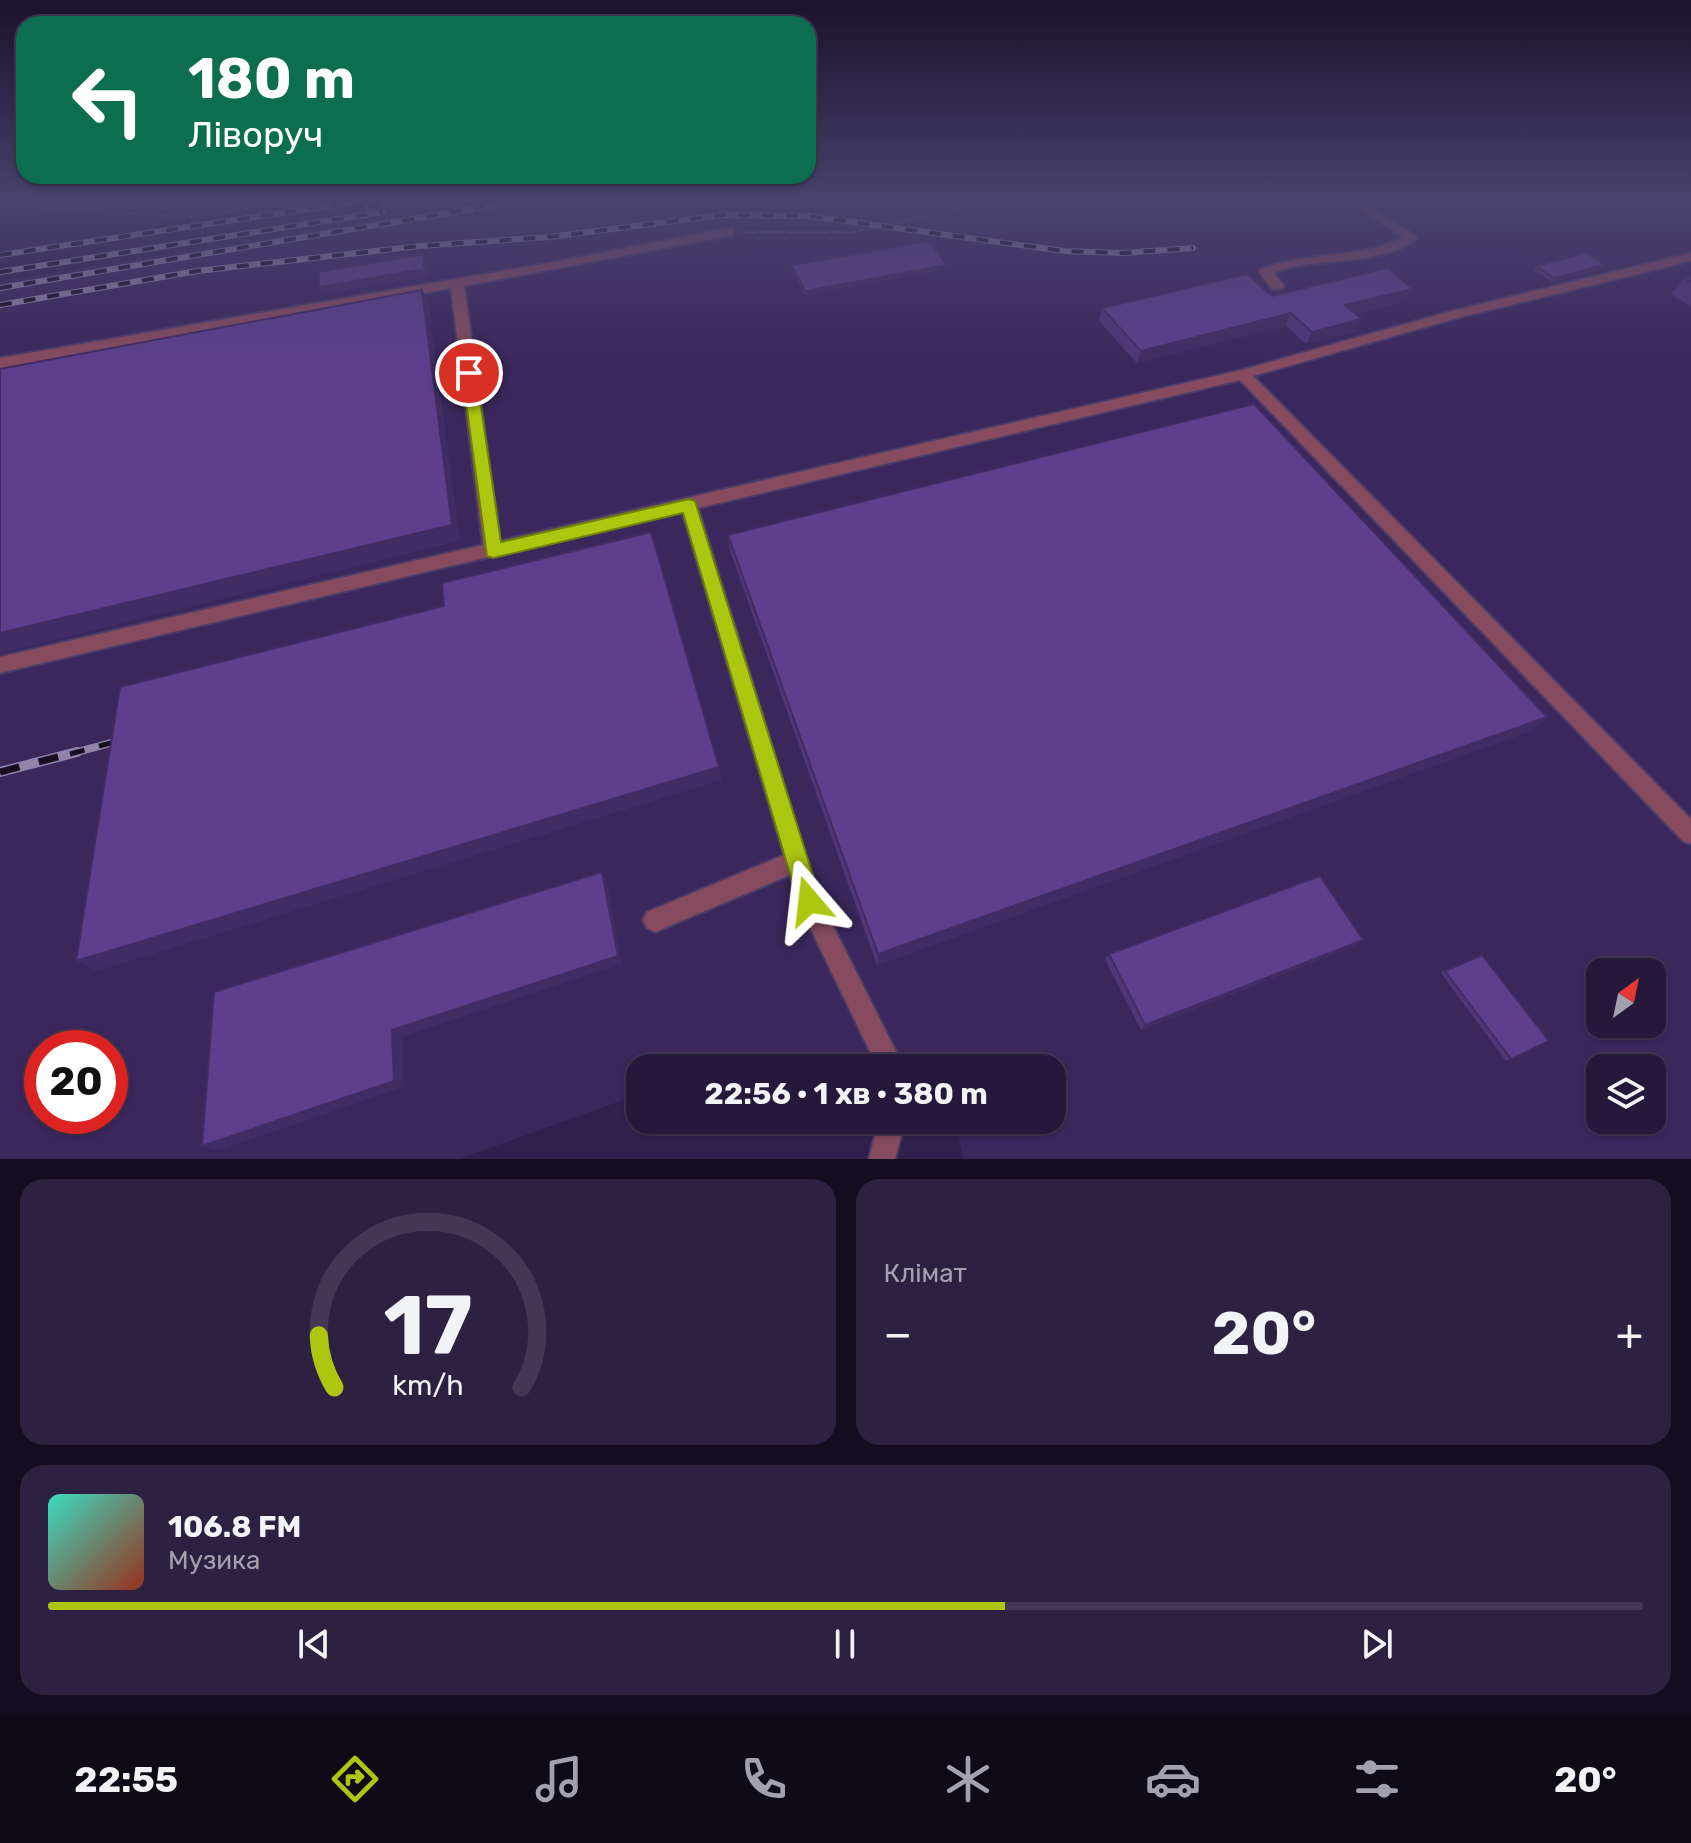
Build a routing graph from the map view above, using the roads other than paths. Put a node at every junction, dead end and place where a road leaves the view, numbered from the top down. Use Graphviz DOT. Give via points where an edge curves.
graph roads {
  1 [pos="601,256"];
  2 [pos="1323,256"];
  3 [pos="1691,257"];
  4 [pos="457,283"];
  5 [pos="1277,286"];
  6 [pos="0,363"];
  7 [pos="1243,374"];
  8 [pos="689,505"];
  9 [pos="493,551"];
  10 [pos="0,665"];
  11 [pos="1691,834"];
  12 [pos="797,861"];
  13 [pos="655,920"];
  14 [pos="884,1054"];
  15 [pos="888,1134"];
  16 [pos="882,1159"];
  1 -- 4 [label="street"];
  2 -- 5 [label="street" via="1266,272"];
  3 -- 7 [label="street" via="1453,315"];
  4 -- 6 [label="street"];
  4 -- 9 [label="street"];
  7 -- 8 [label="street"];
  7 -- 11 [label="street"];
  8 -- 9 [label="street"];
  8 -- 12 [label="street"];
  9 -- 10 [label="street"];
  12 -- 13 [label="street"];
  12 -- 14 [label="street" via="809,901"];
  15 -- 16 [label="street"];
}
